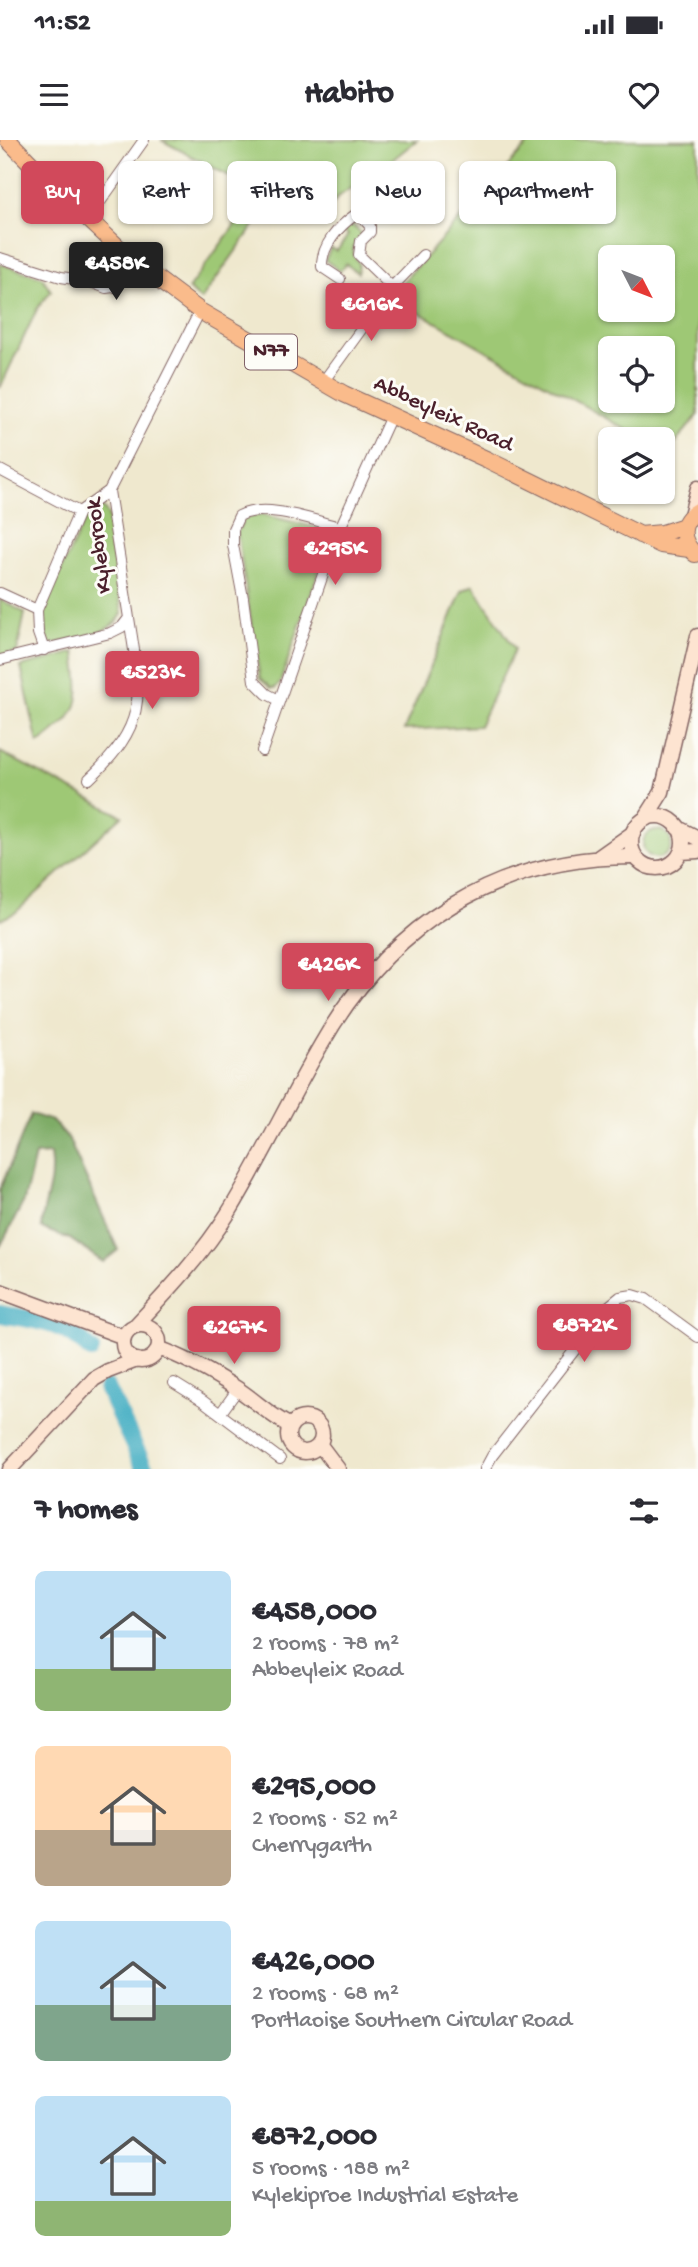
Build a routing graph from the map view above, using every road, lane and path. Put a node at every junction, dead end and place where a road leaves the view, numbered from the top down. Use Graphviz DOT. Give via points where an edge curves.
graph roads {
  1 [pos="8,140"];
  2 [pos="144,140"];
  3 [pos="29,161"];
  4 [pos="104,196"];
  5 [pos="93,224"];
  6 [pos="422,255"];
  7 [pos="0,258"];
  8 [pos="133,261"];
  9 [pos="340,279"];
  10 [pos="392,287"];
  11 [pos="200,311"];
  12 [pos="323,382"];
  13 [pos="391,416"];
  14 [pos="0,470"];
  15 [pos="698,488"];
  16 [pos="109,491"];
  17 [pos="79,512"];
  18 [pos="691,517"];
  19 [pos="340,527"];
  20 [pos="640,535"];
  21 [pos="694,552"];
  22 [pos="0,593"];
  23 [pos="37,610"];
  24 [pos="129,618"];
  25 [pos="698,636"];
  26 [pos="44,650"];
  27 [pos="0,660"];
  28 [pos="279,700"];
  29 [pos="262,751"];
  30 [pos="89,779"];
  31 [pos="662,792"];
  32 [pos="645,819"];
  33 [pos="673,823"];
  34 [pos="633,833"];
  35 [pos="698,838"];
  36 [pos="698,851"];
  37 [pos="681,852"];
  38 [pos="599,857"];
  39 [pos="635,857"];
  40 [pos="171,1290"];
  41 [pos="0,1291"];
  42 [pos="135,1326"];
  43 [pos="153,1330"];
  44 [pos="698,1337"];
  45 [pos="124,1342"];
  46 [pos="158,1349"];
  47 [pos="137,1360"];
  48 [pos="108,1371"];
  49 [pos="174,1383"];
  50 [pos="238,1389"];
  51 [pos="220,1414"];
  52 [pos="291,1426"];
  53 [pos="320,1445"];
  54 [pos="280,1459"];
  55 [pos="10,1469"];
  56 [pos="338,1469"];
  57 [pos="485,1469"];
  1 -- 3 [label="main road, Abbeyleix Road / N77"];
  2 -- 4 [label="street"];
  5 -- 8 [label="main road, Abbeyleix Road / N77"];
  6 -- 10 [label="street"];
  7 -- 8 [label="street" via="106,288 120,281"];
  8 -- 11 [label="main road, Abbeyleix Road / N77"];
  9 -- 10 [label="street" via="323,267 322,260 325,248 355,215 370,226 359,256"];
  10 -- 12 [label="street"];
  11 -- 12 [label="main road, Abbeyleix Road / N77"];
  11 -- 16 [label="street, Kylebrook"];
  12 -- 13 [label="main road, Abbeyleix Road / N77"];
  13 -- 19 [label="street"];
  13 -- 20 [label="main road, Abbeyleix Road / N77"];
  14 -- 17 [label="street"];
  15 -- 18 [label="main road"];
  16 -- 17 [label="street"];
  16 -- 24 [label="street, Kylebrook"];
  17 -- 23 [label="street"];
  18 -- 20 [label="main road" via="662,533"];
  18 -- 21 [label="main road, N77" via="683,538"];
  19 -- 28 [label="street"];
  19 -- 28 [label="street" via="251,510 239,516 233,529 254,681"];
  20 -- 21 [label="main road, Abbeyleix Road / N77"];
  22 -- 23 [label="street"];
  23 -- 26 [label="street"];
  24 -- 26 [label="street, Kylebrook" via="110,633"];
  24 -- 30 [label="street" via="137,707 126,738"];
  25 -- 31 [label="main road"];
  26 -- 27 [label="street, Kylebrook"];
  28 -- 29 [label="street"];
  31 -- 32 [label="main road"];
  31 -- 33 [label="main road"];
  32 -- 33 [label="main road" via="657,816"];
  32 -- 34 [label="main road"];
  33 -- 35 [label="main road"];
  33 -- 37 [label="main road" via="682,839"];
  34 -- 38 [label="main road"];
  34 -- 39 [label="main road"];
  36 -- 37 [label="main road"];
  37 -- 39 [label="main road" via="674,862 656,868"];
  38 -- 39 [label="main road"];
  38 -- 40 [label="main road" via="525,871 482,888 418,927 386,958 321,1043 227,1215"];
  40 -- 42 [label="main road"];
  40 -- 43 [label="main road"];
  41 -- 45 [label="main road"];
  42 -- 43 [label="main road"];
  42 -- 45 [label="main road"];
  43 -- 46 [label="main road"];
  44 -- 57 [label="street" via="646,1299 620,1297"];
  45 -- 47 [label="main road" via="129,1356"];
  45 -- 48 [label="main road"];
  46 -- 47 [label="main road" via="149,1358"];
  46 -- 50 [label="main road" via="184,1358"];
  47 -- 48 [label="main road"];
  48 -- 55 [label="main road" via="94,1379"];
  49 -- 51 [label="street"];
  50 -- 51 [label="street"];
  50 -- 52 [label="main road"];
  51 -- 54 [label="street"];
  52 -- 53 [label="main road" via="289,1440 298,1451 308,1452"];
  52 -- 53 [label="main road" via="298,1419 313,1419 322,1430"];
  53 -- 56 [label="main road"];
}
